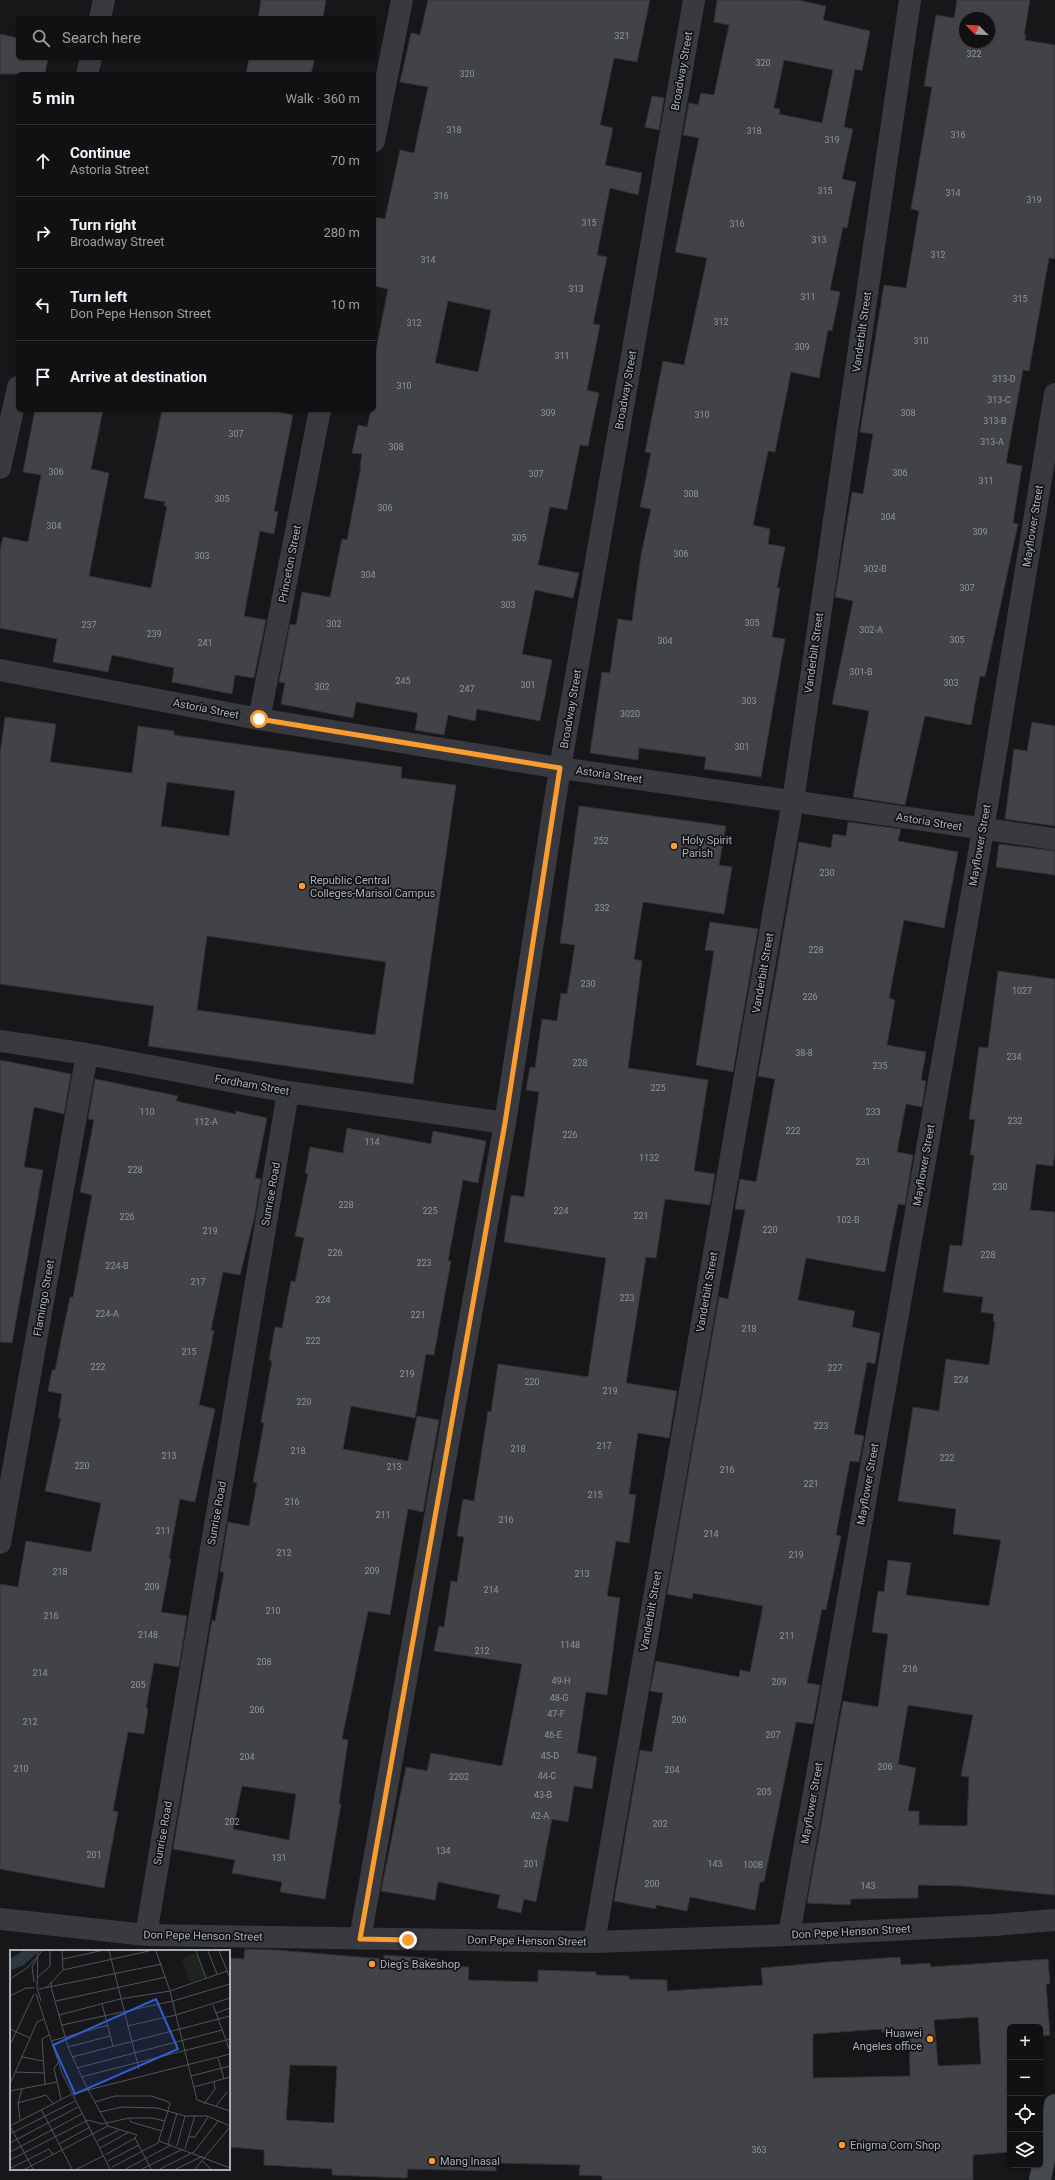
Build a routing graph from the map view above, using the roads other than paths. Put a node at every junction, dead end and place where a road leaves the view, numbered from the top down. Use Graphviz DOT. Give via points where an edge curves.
graph roads {
  1 [pos="104,0"];
  2 [pos="402,0"];
  3 [pos="694,0"];
  4 [pos="910,0"];
  5 [pos="100,16"];
  6 [pos="90,60"];
  7 [pos="88,72"];
  8 [pos="376,131"];
  9 [pos="1055,394"];
  10 [pos="16,396"];
  11 [pos="320,412"];
  12 [pos="0,468"];
  13 [pos="0,670"];
  14 [pos="259,719"];
  15 [pos="560,768"];
  16 [pos="793,801"];
  17 [pos="983,830"];
  18 [pos="1055,839"];
  19 [pos="0,1041"];
  20 [pos="87,1054"];
  21 [pos="288,1092"];
  22 [pos="505,1123"];
  23 [pos="0,1543"];
  24 [pos="0,1919"];
  25 [pos="1055,1920"];
  26 [pos="146,1935"];
  27 [pos="789,1935"];
  28 [pos="360,1939"];
  29 [pos="594,1942"];
  30 [pos="1055,2105"];
  31 [pos="1040,2180"];
  1 -- 5 [label="street"];
  2 -- 8 [label="street"];
  3 -- 15 [label="street, Broadway Street"];
  4 -- 16 [label="street, Vanderbilt Street"];
  6 -- 7 [label="street"];
  9 -- 17 [label="street, Mayflower Street"];
  10 -- 12 [label="street"];
  11 -- 14 [label="street, Princeton Street"];
  13 -- 14 [label="street, Astoria Street"];
  14 -- 15 [label="street, Astoria Street"];
  15 -- 16 [label="street, Astoria Street"];
  15 -- 22 [label="street, Broadway Street"];
  16 -- 17 [label="street, Astoria Street"];
  16 -- 29 [label="street, Vanderbilt Street"];
  17 -- 18 [label="street, Astoria Street"];
  17 -- 27 [label="street, Mayflower Street"];
  19 -- 20 [label="street, Fordham Street"];
  20 -- 21 [label="street, Fordham Street"];
  20 -- 23 [label="street, Flamingo Street"];
  21 -- 22 [label="street, Fordham Street"];
  21 -- 26 [label="street, Sunrise Road"];
  22 -- 28 [label="street, Broadway Street"];
  24 -- 26 [label="street, Don Pepe Henson Street"];
  25 -- 27 [label="street, Don Pepe Henson Street"];
  26 -- 28 [label="street, Don Pepe Henson Street"];
  27 -- 29 [label="street, Don Pepe Henson Street"];
  28 -- 29 [label="street, Don Pepe Henson Street"];
  30 -- 31 [label="street"];
}
